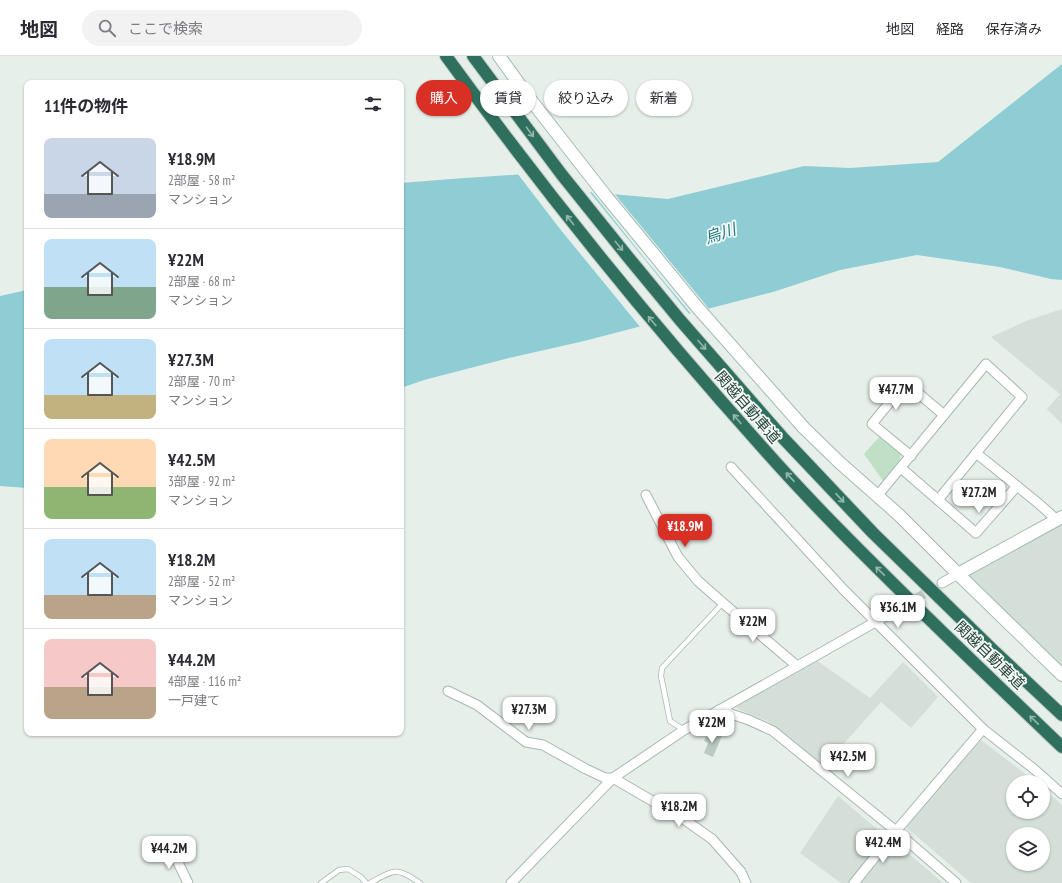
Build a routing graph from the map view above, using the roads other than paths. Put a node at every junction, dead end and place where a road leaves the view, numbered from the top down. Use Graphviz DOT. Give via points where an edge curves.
graph roads {
  1 [pos="446,56"];
  2 [pos="473,56"];
  3 [pos="499,56"];
  4 [pos="944,415"];
  5 [pos="976,453"];
  6 [pos="911,456"];
  7 [pos="731,467"];
  8 [pos="901,468"];
  9 [pos="1017,486"];
  10 [pos="646,495"];
  11 [pos="878,495"];
  12 [pos="938,500"];
  13 [pos="1059,519"];
  14 [pos="958,574"];
  15 [pos="942,583"];
  16 [pos="723,603"];
  17 [pos="893,612"];
  18 [pos="875,621"];
  19 [pos="797,666"];
  20 [pos="1062,675"];
  21 [pos="448,691"];
  22 [pos="719,710"];
  23 [pos="1062,715"];
  24 [pos="983,729"];
  25 [pos="684,730"];
  26 [pos="1062,746"];
  27 [pos="613,778"];
  28 [pos="1062,794"];
  29 [pos="896,831"];
  30 [pos="170,846"];
  31 [pos="188,883"];
  32 [pos="321,883"];
  33 [pos="366,883"];
  34 [pos="370,883"];
  35 [pos="420,883"];
  36 [pos="511,883"];
  37 [pos="746,883"];
  38 [pos="854,883"];
  39 [pos="956,883"];
  26 -- 1 [label="highway, 関越自動車道, one-way" via="856,548 763,449 607,267 501,132"];
  2 -- 23 [label="highway, 関越自動車道, one-way" via="562,175 628,257 784,439 873,533"];
  3 -- 11 [label="street" via="642,241 697,307 804,428"];
  4 -- 5 [label="street" via="986,364 1022,397"];
  4 -- 6 [label="street"];
  4 -- 6 [label="street" via="911,387 898,392 872,424"];
  5 -- 9 [label="street"];
  5 -- 12 [label="street"];
  6 -- 8 [label="street"];
  7 -- 18 [label="street"];
  8 -- 11 [label="street"];
  8 -- 12 [label="street"];
  9 -- 12 [label="street" via="976,533"];
  9 -- 13 [label="street"];
  10 -- 16 [label="street" via="678,557 698,581"];
  11 -- 14 [label="street"];
  13 -- 14 [label="street"];
  14 -- 15 [label="street"];
  14 -- 20 [label="street"];
  16 -- 19 [label="street"];
  16 -- 25 [label="lane" via="662,668 661,676 670,721"];
  17 -- 18 [label="street"];
  18 -- 19 [label="street"];
  18 -- 24 [label="street"];
  19 -- 22 [label="street"];
  21 -- 27 [label="street" via="477,705 526,742 543,745 605,778"];
  22 -- 25 [label="street"];
  22 -- 29 [label="street" via="773,731"];
  24 -- 28 [label="street"];
  24 -- 29 [label="street"];
  25 -- 27 [label="street"];
  27 -- 36 [label="street"];
  27 -- 37 [label="street" via="675,813 712,839 741,872"];
  29 -- 38 [label="street"];
  29 -- 39 [label="street"];
  30 -- 31 [label="street"];
  32 -- 33 [label="lane" via="339,870 348,869"];
  34 -- 35 [label="lane" via="394,871"];
}
